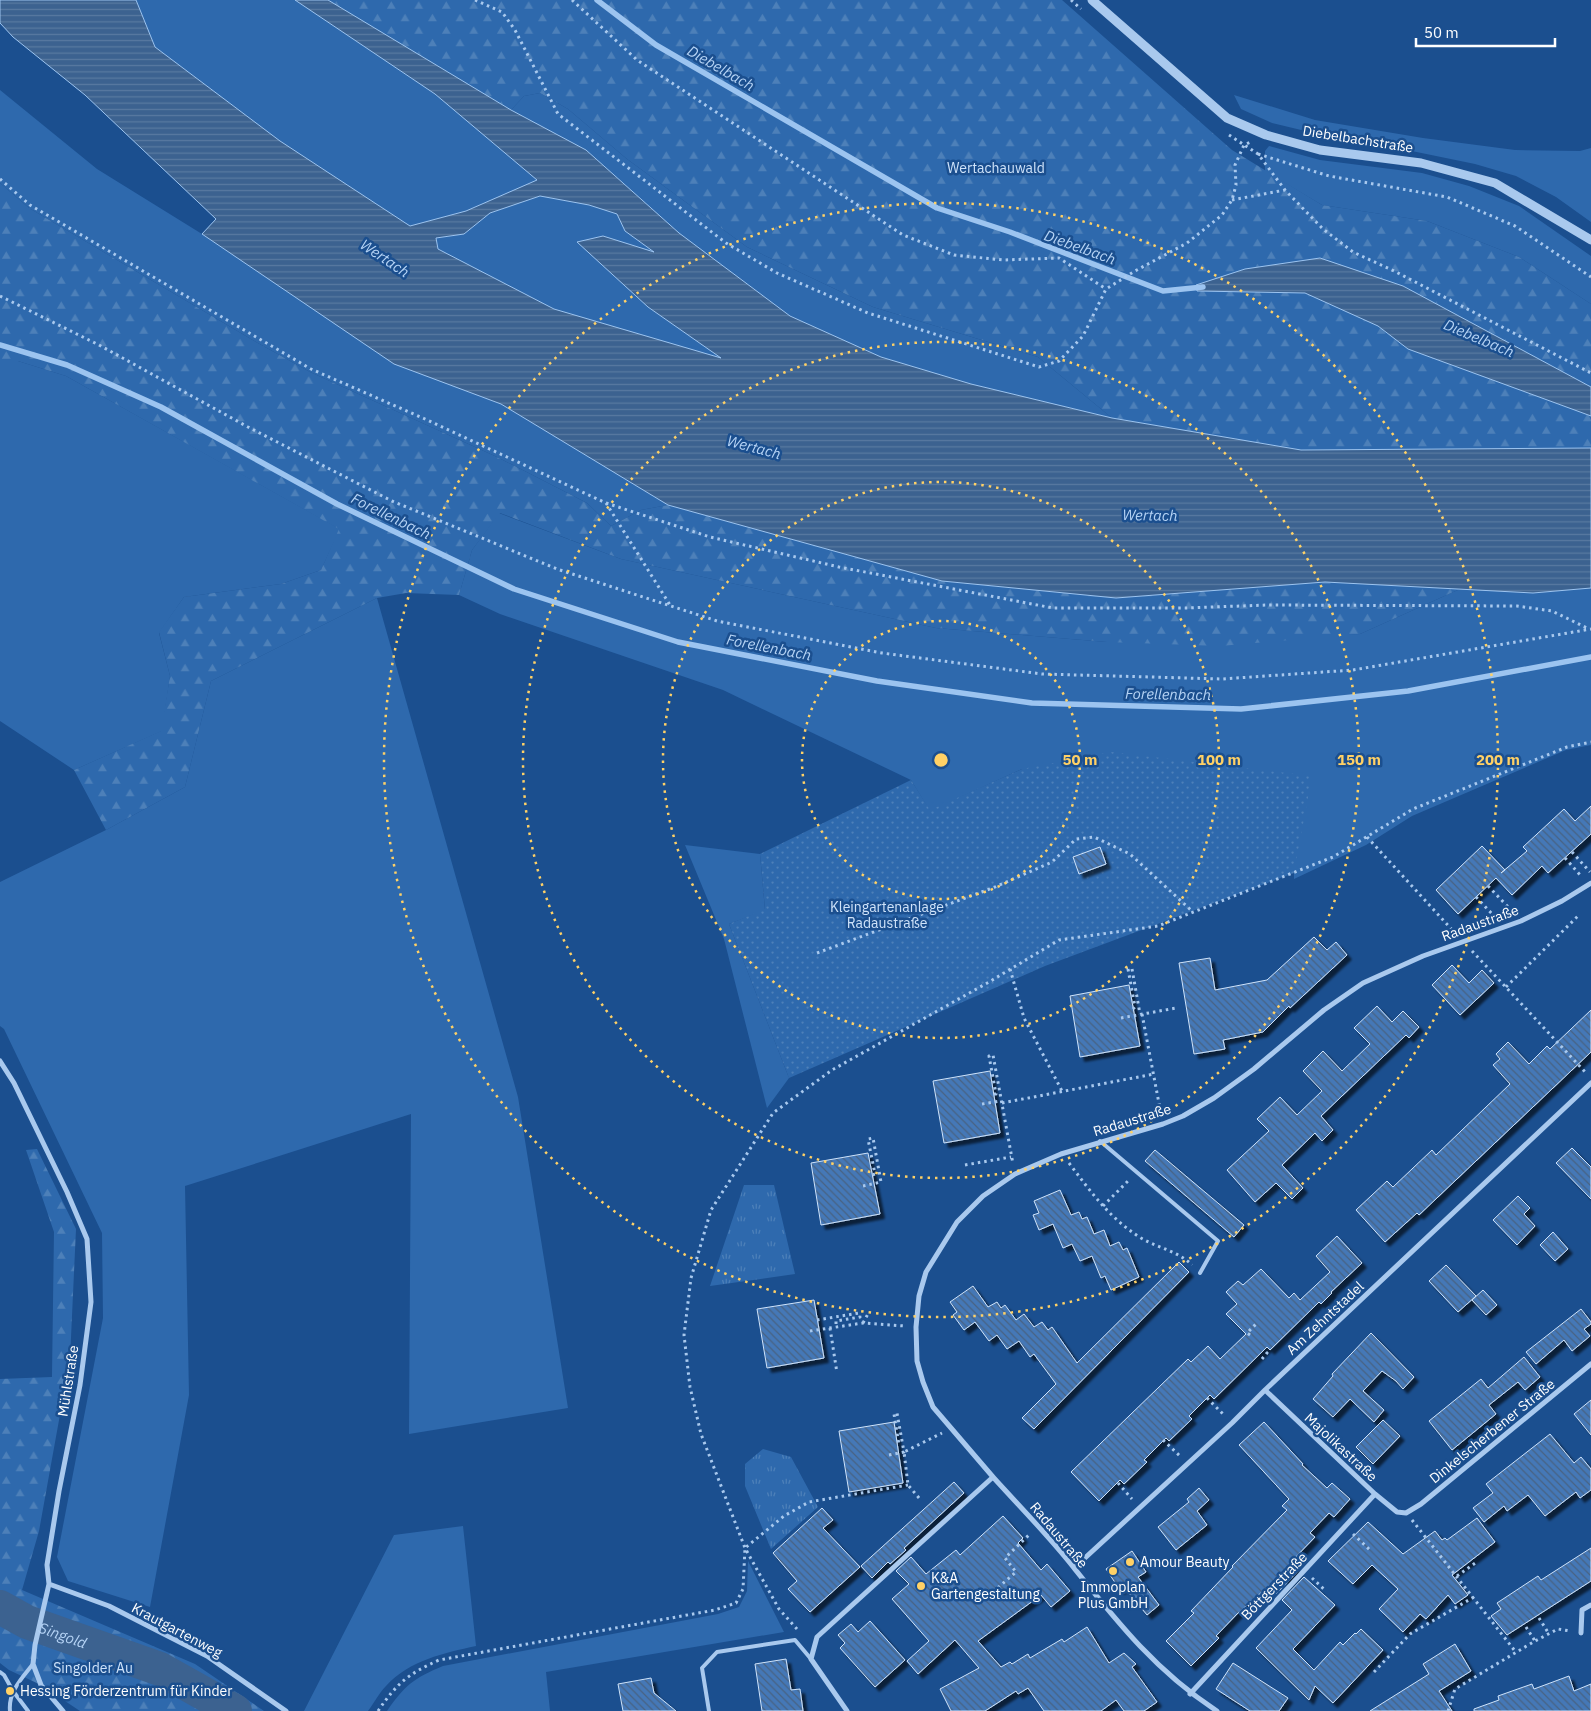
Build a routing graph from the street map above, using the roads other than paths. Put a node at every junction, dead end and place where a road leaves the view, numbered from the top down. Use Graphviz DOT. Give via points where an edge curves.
graph roads {
  1 [pos="1092,0"];
  2 [pos="1591,240"];
  3 [pos="1590,884"];
  4 [pos="0,1061"];
  5 [pos="1591,1083"];
  6 [pos="1100,1141"];
  7 [pos="1200,1273"];
  8 [pos="1591,1364"];
  9 [pos="1265,1390"];
  10 [pos="993,1476"];
  11 [pos="1375,1494"];
  12 [pos="1406,1512"];
  13 [pos="1074,1568"];
  14 [pos="49,1584"];
  15 [pos="1591,1605"];
  16 [pos="1581,1633"];
  17 [pos="811,1659"];
  18 [pos="33,1664"];
  19 [pos="0,1672"];
  20 [pos="13,1691"];
  21 [pos="1190,1694"];
  22 [pos="10,1711"];
  23 [pos="28,1711"];
  24 [pos="63,1711"];
  25 [pos="286,1711"];
  26 [pos="709,1711"];
  27 [pos="846,1711"];
  28 [pos="1217,1711"];
  1 -- 2 [label="street, Diebelbachstraße" via="1227,118 1266,135 1320,150 1421,163 1495,183"];
  3 -- 6 [label="street, Radaustraße" via="1521,921 1423,956 1363,983 1214,1098 1163,1124"];
  4 -- 14 [label="street, Mühlstraße" via="67,1192 87,1240 91,1302 80,1385 47,1565"];
  5 -- 9 [label="street, Am Zehntstadel"];
  6 -- 7 [label="lane" via="1218,1240"];
  6 -- 10 [label="street, Radaustraße" via="1015,1174 983,1196 957,1222 937,1251 918,1296 917,1360 933,1407"];
  8 -- 12 [label="street, Dinkelscherbener Straße" via="1421,1504"];
  9 -- 11 [label="street, Majolikastraße"];
  9 -- 13 [label="street, Am Zehntstadel"];
  10 -- 13 [label="street, Radaustraße"];
  10 -- 17 [label="street" via="817,1637"];
  11 -- 12 [label="street, Majolikastraße" via="1397,1512"];
  11 -- 21 [label="street, Böttgerstraße"];
  13 -- 21 [label="street, Radaustraße" via="1132,1639"];
  14 -- 18 [label="street, Mühlstraße" via="34,1645"];
  14 -- 25 [label="street, Krautgartenweg" via="108,1606 207,1656"];
  15 -- 16 [label="street" via="1582,1610"];
  17 -- 26 [label="lane" via="795,1640 718,1652 702,1668"];
  17 -- 27 [label="street"];
  18 -- 20 [label="lane"];
  18 -- 24 [label="street, Mühlstraße" via="42,1685"];
  19 -- 20 [label="lane"];
  20 -- 22 [label="lane"];
  20 -- 23 [label="lane"];
  21 -- 28 [label="street, Radaustraße"];
}
